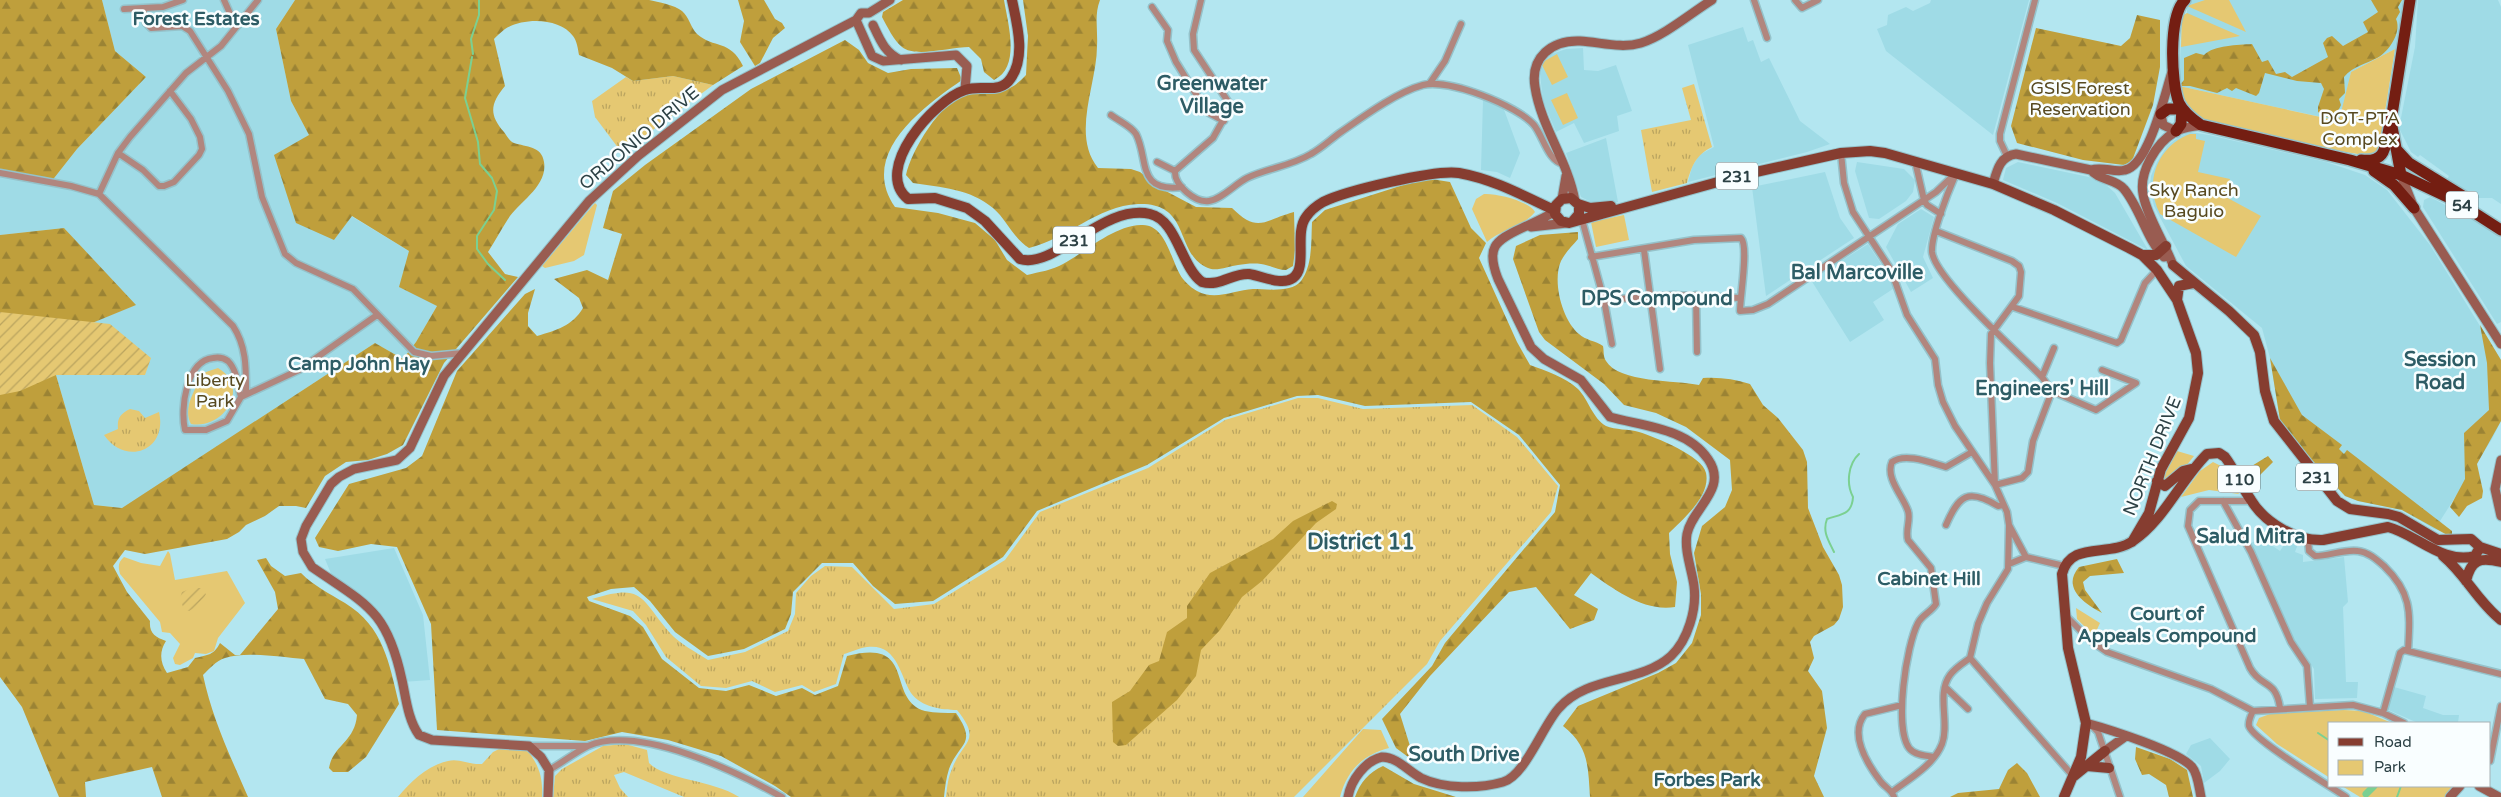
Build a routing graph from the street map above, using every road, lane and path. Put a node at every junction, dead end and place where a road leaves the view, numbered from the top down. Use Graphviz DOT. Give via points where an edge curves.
graph roads {
  1 [pos="182,0"];
  2 [pos="224,0"];
  3 [pos="258,0"];
  4 [pos="890,0"];
  5 [pos="1012,0"];
  6 [pos="1201,0"];
  7 [pos="1712,0"];
  8 [pos="1754,0"];
  9 [pos="1794,0"];
  10 [pos="1818,0"];
  11 [pos="2035,0"];
  12 [pos="2185,0"];
  13 [pos="2410,1"];
  14 [pos="1152,8"];
  15 [pos="124,9"];
  16 [pos="143,9"];
  17 [pos="869,13"];
  18 [pos="856,20"];
  19 [pos="1461,24"];
  20 [pos="873,25"];
  21 [pos="236,28"];
  22 [pos="861,29"];
  23 [pos="1768,38"];
  24 [pos="208,57"];
  25 [pos="903,61"];
  26 [pos="2174,66"];
  27 [pos="1430,84"];
  28 [pos="965,89"];
  29 [pos="170,91"];
  30 [pos="2182,109"];
  31 [pos="2161,114"];
  32 [pos="1111,115"];
  33 [pos="1224,121"];
  34 [pos="2391,121"];
  35 [pos="2201,125"];
  36 [pos="2176,131"];
  37 [pos="2395,148"];
  38 [pos="118,153"];
  39 [pos="1841,153"];
  40 [pos="2007,156"];
  41 [pos="2334,156"];
  42 [pos="2350,160"];
  43 [pos="1915,161"];
  44 [pos="1157,162"];
  45 [pos="1563,164"];
  46 [pos="2131,168"];
  47 [pos="2420,169"];
  48 [pos="2091,170"];
  49 [pos="1176,171"];
  50 [pos="0,173"];
  51 [pos="1956,173"];
  52 [pos="1566,174"];
  53 [pos="2144,174"];
  54 [pos="2401,175"];
  55 [pos="1991,180"];
  56 [pos="2421,183"];
  57 [pos="2142,186"];
  58 [pos="1182,187"];
  59 [pos="2397,188"];
  60 [pos="98,194"];
  61 [pos="2129,196"];
  62 [pos="1924,200"];
  63 [pos="2411,203"];
  64 [pos="1635,204"];
  65 [pos="1557,206"];
  66 [pos="1576,214"];
  67 [pos="1941,214"];
  68 [pos="2501,221"];
  69 [pos="1524,228"];
  70 [pos="2501,230"];
  71 [pos="1936,231"];
  72 [pos="1869,235"];
  73 [pos="2163,249"];
  74 [pos="1644,250"];
  75 [pos="2142,255"];
  76 [pos="1591,257"];
  77 [pos="2173,265"];
  78 [pos="2157,270"];
  79 [pos="2193,283"];
  80 [pos="1696,295"];
  81 [pos="1650,296"];
  82 [pos="1740,298"];
  83 [pos="1604,300"];
  84 [pos="2177,300"];
  85 [pos="2013,307"];
  86 [pos="377,315"];
  87 [pos="1994,329"];
  88 [pos="1612,344"];
  89 [pos="2501,344"];
  90 [pos="2054,348"];
  91 [pos="1697,352"];
  92 [pos="463,353"];
  93 [pos="441,355"];
  94 [pos="456,361"];
  95 [pos="1660,369"];
  96 [pos="2102,370"];
  97 [pos="2042,378"];
  98 [pos="2052,391"];
  99 [pos="244,396"];
  100 [pos="1972,452"];
  101 [pos="2501,460"];
  102 [pos="2192,469"];
  103 [pos="2157,481"];
  104 [pos="1996,486"];
  105 [pos="1999,494"];
  106 [pos="1992,502"];
  107 [pos="2223,502"];
  108 [pos="2251,502"];
  109 [pos="2003,505"];
  110 [pos="2501,516"];
  111 [pos="2147,524"];
  112 [pos="1946,525"];
  113 [pos="2008,525"];
  114 [pos="2308,540"];
  115 [pos="2439,545"];
  116 [pos="2020,547"];
  117 [pos="2480,547"];
  118 [pos="2009,552"];
  119 [pos="2501,554"];
  120 [pos="2026,557"];
  121 [pos="2501,562"];
  122 [pos="2010,564"];
  123 [pos="2064,566"];
  124 [pos="2466,581"];
  125 [pos="2065,615"];
  126 [pos="2501,620"];
  127 [pos="2408,651"];
  128 [pos="1970,658"];
  129 [pos="2501,674"];
  130 [pos="1945,687"];
  131 [pos="1902,705"];
  132 [pos="2501,706"];
  133 [pos="2310,707"];
  134 [pos="2280,708"];
  135 [pos="1968,709"];
  136 [pos="2254,711"];
  137 [pos="2383,713"];
  138 [pos="2402,722"];
  139 [pos="2086,723"];
  140 [pos="2126,736"];
  141 [pos="529,746"];
  142 [pos="588,746"];
  143 [pos="2105,752"];
  144 [pos="2491,756"];
  145 [pos="1934,757"];
  146 [pos="2086,766"];
  147 [pos="2109,768"];
  148 [pos="549,770"];
  149 [pos="2073,776"];
  150 [pos="2328,785"];
  151 [pos="2331,787"];
  152 [pos="2459,787"];
  153 [pos="2482,789"];
  154 [pos="1893,794"];
  155 [pos="548,797"];
  156 [pos="782,797"];
  157 [pos="1348,797"];
  158 [pos="2064,797"];
  159 [pos="2120,797"];
  160 [pos="2200,797"];
  161 [pos="2346,797"];
  162 [pos="2450,797"];
  163 [pos="2499,797"];
  1 -- 16 [label="street" via="163,7"];
  2 -- 21 [label="street"];
  3 -- 21 [label="street"];
  4 -- 17 [label="main road, ORDONIO DRIVE"];
  5 -- 28 [label="main road, 231" via="1019,47 1012,77 999,88"];
  6 -- 33 [label="street" via="1193,34 1194,50 1230,103"];
  7 -- 45 [label="main road" via="1640,43 1569,42 1542,54 1534,68 1538,103"];
  8 -- 23 [label="street"];
  9 -- 10 [label="street" via="1802,8"];
  11 -- 40 [label="street" via="2000,134"];
  12 -- 26 [label="highway" via="2175,17"];
  13 -- 34 [label="highway"];
  14 -- 33 [label="street" via="1168,30 1167,41 1176,62 1204,106 1209,113"];
  15 -- 16 [label="street"];
  16 -- 24 [label="street" via="146,23 151,28 186,27"];
  17 -- 18 [label="main road, ORDONIO DRIVE" via="861,13"];
  17 -- 20 [label="main road" via="874,19"];
  18 -- 22 [label="main road"];
  18 -- 92 [label="main road, ORDONIO DRIVE" via="722,90 638,156 588,200"];
  19 -- 27 [label="street" via="1445,62"];
  20 -- 22 [label="main road" via="869,29"];
  20 -- 25 [label="main road" via="889,54"];
  21 -- 24 [label="street"];
  22 -- 25 [label="main road" via="872,56 882,61"];
  24 -- 29 [label="street" via="186,73"];
  24 -- 86 [label="street" via="249,134 262,197 285,254 296,263 346,284"];
  25 -- 28 [label="main road" via="941,56 961,58 967,66"];
  26 -- 30 [label="highway" via="2177,96"];
  26 -- 31 [label="main road"];
  27 -- 45 [label="street" via="1445,83 1511,110 1533,124 1554,159"];
  27 -- 58 [label="street" via="1376,109 1304,158 1253,175 1216,199 1202,201"];
  28 -- 65 [label="main road, 231" via="937,106 919,125 900,164 898,186 908,200 936,198 967,208 985,221 1016,257 1025,261 1044,257 1114,217 1141,212 1152,214 1167,225 1192,272 1202,282 1219,283 1241,274 1286,281 1299,271 1300,230 1304,219 1312,209 1330,200 1445,172 1475,177"];
  29 -- 38 [label="street"];
  29 -- 38 [label="street" via="200,137 202,149 199,155 174,182 159,186"];
  30 -- 31 [label="highway" via="2168,108"];
  30 -- 35 [label="highway"];
  30 -- 36 [label="highway" via="2181,124"];
  31 -- 36 [label="main road" via="2163,125"];
  31 -- 46 [label="main road" via="2142,155"];
  32 -- 58 [label="street" via="1136,134 1148,175 1164,187"];
  33 -- 49 [label="street" via="1214,138"];
  34 -- 37 [label="highway"];
  34 -- 41 [label="highway" via="2384,152 2378,159"];
  35 -- 36 [label="main road"];
  35 -- 41 [label="highway"];
  36 -- 53 [label="main road" via="2159,144"];
  37 -- 47 [label="highway, 54"];
  37 -- 54 [label="highway"];
  38 -- 60 [label="street"];
  39 -- 43 [label="main road, 231" via="1873,151"];
  39 -- 64 [label="main road, 231"];
  39 -- 72 [label="street" via="1844,183 1850,201"];
  40 -- 48 [label="main road" via="2023,154"];
  40 -- 55 [label="main road"];
  41 -- 42 [label="highway"];
  42 -- 54 [label="highway"];
  42 -- 59 [label="highway" via="2383,176"];
  43 -- 51 [label="main road, 231"];
  43 -- 62 [label="street"];
  44 -- 49 [label="street"];
  45 -- 52 [label="main road"];
  46 -- 48 [label="main road" via="2123,171"];
  46 -- 53 [label="main road"];
  47 -- 54 [label="highway" via="2408,170"];
  47 -- 68 [label="highway, 54"];
  48 -- 61 [label="main road" via="2122,187"];
  49 -- 58 [label="street" via="1176,179"];
  50 -- 60 [label="street"];
  51 -- 55 [label="main road, 231"];
  51 -- 62 [label="street"];
  51 -- 67 [label="street"];
  52 -- 65 [label="main road" via="1565,189"];
  52 -- 66 [label="main road"];
  53 -- 57 [label="main road"];
  54 -- 56 [label="highway, 54"];
  54 -- 59 [label="highway"];
  54 -- 63 [label="main road"];
  55 -- 75 [label="main road, 231"];
  56 -- 63 [label="highway" via="2413,186"];
  56 -- 70 [label="highway, 54"];
  57 -- 61 [label="main road"];
  57 -- 73 [label="main road"];
  59 -- 63 [label="highway"];
  60 -- 99 [label="street" via="233,326 244,353"];
  61 -- 73 [label="main road"];
  62 -- 67 [label="street"];
  62 -- 72 [label="street"];
  63 -- 89 [label="main road"];
  64 -- 66 [label="main road, 231"];
  64 -- 66 [label="main road, 231" via="1596,208"];
  65 -- 66 [label="main road, 231" via="1568,198"];
  65 -- 66 [label="main road, 231" via="1559,220"];
  65 -- 69 [label="main road"];
  66 -- 69 [label="main road"];
  66 -- 76 [label="street"];
  67 -- 71 [label="street"];
  69 -- 157 [label="main road" via="1499,241 1493,259 1498,279 1531,347 1544,360 1581,380 1610,417 1667,431 1700,451 1712,468 1715,479 1712,492 1688,532 1694,597 1690,620 1679,646 1664,661 1595,686 1559,707 1521,766 1506,781 1470,787 1442,783 1423,778 1394,760 1382,757 1363,768"];
  71 -- 85 [label="street" via="2016,264 2022,278"];
  71 -- 87 [label="street" via="1932,251 1939,269"];
  72 -- 82 [label="street" via="1763,306 1740,311"];
  72 -- 100 [label="street" via="1896,281 1910,320 1932,352 1944,402"];
  73 -- 75 [label="main road" via="2153,256"];
  73 -- 77 [label="main road"];
  74 -- 76 [label="street"];
  74 -- 81 [label="street"];
  74 -- 82 [label="street" via="1694,240 1741,238 1746,247"];
  75 -- 78 [label="main road, 231"];
  76 -- 83 [label="street"];
  77 -- 79 [label="main road, 231"];
  78 -- 84 [label="main road, NORTH DRIVE"];
  78 -- 85 [label="street" via="2145,283 2117,343"];
  79 -- 84 [label="main road" via="2179,286"];
  79 -- 115 [label="main road, 231" via="2254,336 2274,422 2333,496 2350,509 2394,516"];
  80 -- 81 [label="street"];
  80 -- 82 [label="street"];
  80 -- 91 [label="street"];
  81 -- 83 [label="street"];
  81 -- 95 [label="street"];
  83 -- 88 [label="street"];
  84 -- 103 [label="main road, NORTH DRIVE" via="2196,353 2198,373 2189,418"];
  85 -- 87 [label="street"];
  86 -- 93 [label="street" via="414,352"];
  86 -- 99 [label="street" via="299,370"];
  87 -- 97 [label="street"];
  87 -- 104 [label="street" via="1990,364"];
  90 -- 97 [label="street"];
  92 -- 93 [label="street"];
  92 -- 94 [label="main road, ORDONIO DRIVE"];
  93 -- 94 [label="street"];
  94 -- 141 [label="main road, ORDONIO DRIVE" via="444,376 416,440 404,455 389,463 346,472 331,484 306,526 301,540 303,552 312,567 360,600 382,622 396,651 411,719 419,735 432,740"];
  96 -- 98 [label="street" via="2136,383 2096,410"];
  97 -- 98 [label="street"];
  98 -- 104 [label="street" via="2033,441 2028,472 2022,478"];
  99 -- 99 [label="street" via="227,422 206,430 185,430 182,410 187,385 200,364 217,357 228,362"];
  100 -- 104 [label="street"];
  100 -- 131 [label="street" via="1946,467 1899,458 1891,464 1891,473 1908,512 1907,536 1915,551 1931,568 1936,600 1934,607 1917,625 1907,661"];
  101 -- 110 [label="main road" via="2495,489"];
  102 -- 103 [label="main road" via="2183,471 2165,486"];
  102 -- 108 [label="main road, 110" via="2207,454 2226,457"];
  102 -- 111 [label="main road, 110"];
  103 -- 111 [label="main road, NORTH DRIVE"];
  104 -- 105 [label="street"];
  105 -- 106 [label="street"];
  105 -- 109 [label="street"];
  106 -- 109 [label="street"];
  106 -- 112 [label="street" via="1976,496 1963,498 1956,503"];
  107 -- 108 [label="street"];
  107 -- 133 [label="street" via="2248,546 2291,642 2307,666"];
  107 -- 134 [label="street" via="2203,500 2195,503 2189,514 2188,526 2250,668 2255,676 2274,688"];
  108 -- 114 [label="main road, 110" via="2277,525"];
  109 -- 113 [label="street"];
  111 -- 123 [label="main road, 110" via="2132,542 2118,548 2074,555"];
  113 -- 116 [label="street"];
  113 -- 118 [label="street"];
  114 -- 115 [label="main road" via="2388,527"];
  114 -- 127 [label="street" via="2309,551 2315,556 2352,551 2366,553 2397,580 2408,603"];
  115 -- 117 [label="main road" via="2466,539"];
  115 -- 117 [label="main road" via="2453,556 2472,557 2478,554"];
  115 -- 124 [label="main road"];
  116 -- 118 [label="street"];
  116 -- 120 [label="street"];
  117 -- 119 [label="main road"];
  118 -- 122 [label="street"];
  120 -- 122 [label="street"];
  120 -- 123 [label="street"];
  121 -- 124 [label="main road" via="2490,559 2475,562"];
  122 -- 128 [label="street" via="1978,624"];
  123 -- 125 [label="main road"];
  124 -- 126 [label="main road" via="2478,599"];
  125 -- 136 [label="street" via="2090,641 2107,652 2211,689"];
  125 -- 139 [label="main road" via="2071,668"];
  127 -- 129 [label="street"];
  127 -- 137 [label="street" via="2400,653"];
  128 -- 130 [label="street" via="1952,673"];
  128 -- 149 [label="street"];
  130 -- 135 [label="street"];
  130 -- 145 [label="street" via="1944,738"];
  131 -- 145 [label="street" via="1909,748"];
  131 -- 154 [label="street" via="1865,714 1858,735 1861,748 1878,778"];
  132 -- 144 [label="street"];
  133 -- 134 [label="street"];
  133 -- 137 [label="street" via="2353,705"];
  134 -- 136 [label="street"];
  136 -- 150 [label="street" via="2249,720 2251,730"];
  137 -- 138 [label="street"];
  139 -- 140 [label="main road"];
  139 -- 143 [label="street" via="2095,727"];
  139 -- 149 [label="main road"];
  140 -- 143 [label="main road"];
  140 -- 160 [label="main road" via="2185,761 2194,770"];
  141 -- 142 [label="street, ORDONIO DRIVE"];
  141 -- 148 [label="main road"];
  142 -- 148 [label="street"];
  142 -- 156 [label="street" via="623,740 681,751 710,761"];
  143 -- 146 [label="main road"];
  143 -- 147 [label="street"];
  145 -- 154 [label="street"];
  146 -- 147 [label="main road"];
  146 -- 149 [label="main road"];
  147 -- 159 [label="street"];
  148 -- 155 [label="main road"];
  149 -- 158 [label="main road"];
  151 -- 161 [label="street"];
  152 -- 162 [label="main road"];
  153 -- 163 [label="main road"];
}
